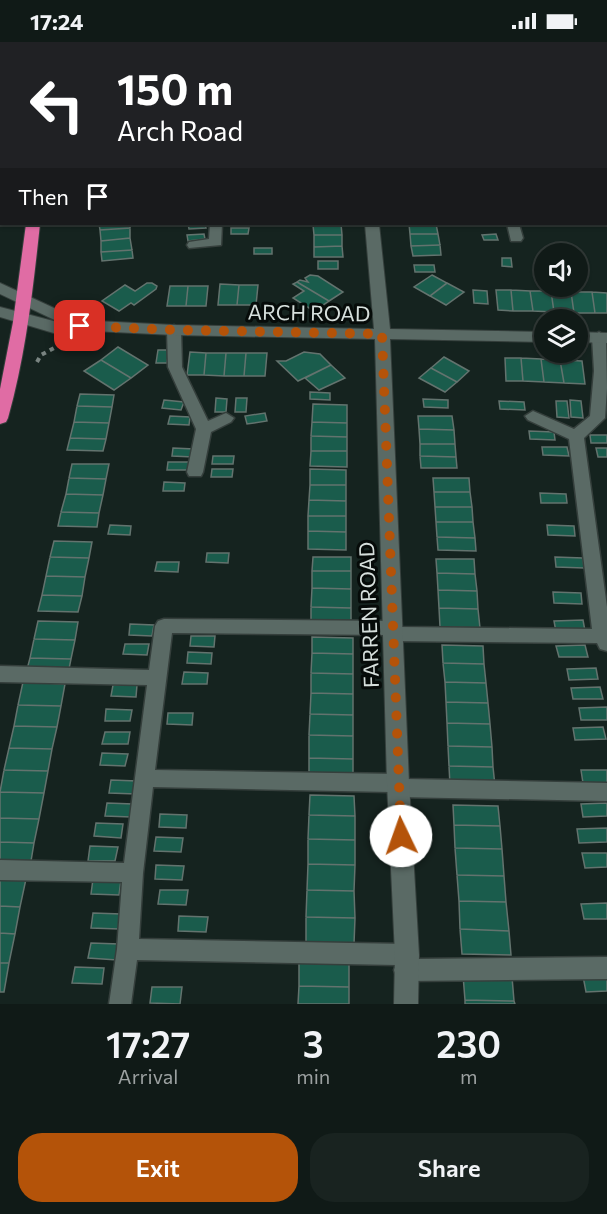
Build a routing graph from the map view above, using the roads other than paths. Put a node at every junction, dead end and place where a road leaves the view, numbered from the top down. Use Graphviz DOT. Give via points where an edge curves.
graph roads {
  1 [pos="33,225"];
  2 [pos="216,225"];
  3 [pos="372,225"];
  4 [pos="513,225"];
  5 [pos="516,238"];
  6 [pos="194,245"];
  7 [pos="0,288"];
  8 [pos="24,298"];
  9 [pos="0,312"];
  10 [pos="22,320"];
  11 [pos="73,325"];
  12 [pos="174,330"];
  13 [pos="382,334"];
  14 [pos="534,336"];
  15 [pos="588,337"];
  16 [pos="603,338"];
  17 [pos="533,416"];
  18 [pos="0,418"];
  19 [pos="226,418"];
  20 [pos="204,429"];
  21 [pos="576,436"];
  22 [pos="195,472"];
  23 [pos="393,631"];
  24 [pos="605,641"];
  25 [pos="0,674"];
  26 [pos="157,678"];
  27 [pos="145,778"];
  28 [pos="398,785"];
  29 [pos="607,792"];
  30 [pos="0,870"];
  31 [pos="133,873"];
  32 [pos="128,949"];
  33 [pos="406,962"];
  34 [pos="607,968"];
  35 [pos="120,1004"];
  36 [pos="406,1004"];
  1 -- 8 [label="highway"];
  2 -- 6 [label="lane" via="216,242"];
  3 -- 13 [label="street, FARREN ROAD"];
  4 -- 5 [label="lane"];
  7 -- 8 [label="street"];
  8 -- 10 [label="highway"];
  8 -- 11 [label="street"];
  9 -- 10 [label="street, ARCH ROAD"];
  10 -- 11 [label="street, ARCH ROAD" via="57,328"];
  10 -- 18 [label="highway"];
  11 -- 12 [label="street, ARCH ROAD"];
  12 -- 13 [label="street, ARCH ROAD"];
  12 -- 20 [label="lane" via="175,367"];
  13 -- 14 [label="street, ARCH ROAD"];
  13 -- 23 [label="street, FARREN ROAD"];
  15 -- 16 [label="street"];
  16 -- 21 [label="lane" via="597,418"];
  17 -- 21 [label="lane"];
  19 -- 20 [label="lane"];
  20 -- 22 [label="lane"];
  21 -- 24 [label="lane"];
  23 -- 24 [label="lane"];
  23 -- 26 [label="lane" via="164,626"];
  23 -- 28 [label="street, FARREN ROAD"];
  25 -- 26 [label="lane"];
  26 -- 27 [label="lane"];
  27 -- 28 [label="lane"];
  27 -- 31 [label="lane"];
  28 -- 29 [label="lane"];
  28 -- 33 [label="street, FARREN ROAD"];
  30 -- 31 [label="lane"];
  31 -- 32 [label="lane"];
  32 -- 33 [label="lane"];
  32 -- 35 [label="lane"];
  33 -- 34 [label="lane"];
  33 -- 36 [label="street, FARREN ROAD"];
}
